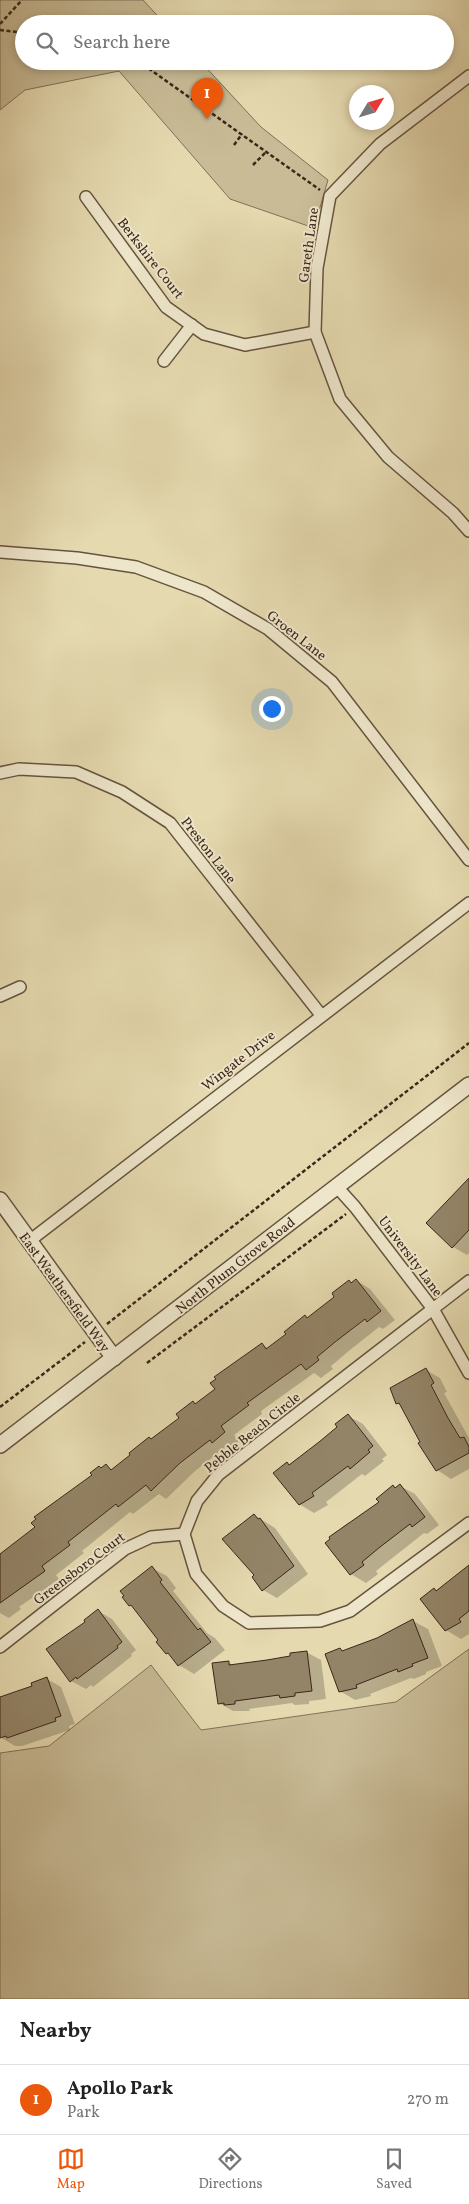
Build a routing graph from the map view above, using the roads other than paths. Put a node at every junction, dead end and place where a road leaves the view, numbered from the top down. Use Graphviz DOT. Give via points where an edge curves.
graph roads {
  1 [pos="469,76"];
  2 [pos="86,197"];
  3 [pos="192,325"];
  4 [pos="315,332"];
  5 [pos="164,361"];
  6 [pos="469,530"];
  7 [pos="1,548"];
  8 [pos="0,773"];
  9 [pos="469,860"];
  10 [pos="469,904"];
  11 [pos="20,987"];
  12 [pos="0,996"];
  13 [pos="320,1015"];
  14 [pos="469,1085"];
  15 [pos="337,1187"];
  16 [pos="0,1200"];
  17 [pos="28,1242"];
  18 [pos="469,1281"];
  19 [pos="433,1310"];
  20 [pos="114,1358"];
  21 [pos="469,1373"];
  22 [pos="0,1445"];
  23 [pos="469,1524"];
  24 [pos="184,1534"];
  25 [pos="0,1647"];
  1 -- 4 [label="street, Gareth Lane" via="380,144 330,196 317,268"];
  2 -- 3 [label="street, Berkshire Court" via="166,307"];
  3 -- 4 [label="street, Berkshire Court" via="204,334 245,345"];
  3 -- 5 [label="street"];
  4 -- 6 [label="street" via="340,399 388,457"];
  7 -- 9 [label="street, Groen Lane" via="136,567 204,592 268,629 332,682"];
  8 -- 13 [label="street, Preston Lane" via="19,769 76,772 122,792 170,823"];
  10 -- 13 [label="street, Wingate Drive"];
  11 -- 12 [label="street"];
  13 -- 17 [label="street, Wingate Drive"];
  14 -- 15 [label="street, North Plum Grove Road"];
  15 -- 19 [label="street, University Lane"];
  15 -- 20 [label="street, North Plum Grove Road"];
  16 -- 17 [label="street, East Weathersfield Way"];
  17 -- 20 [label="street, East Weathersfield Way"];
  18 -- 19 [label="street, Pebble Beach Circle"];
  19 -- 21 [label="street, University Lane"];
  19 -- 24 [label="street, Pebble Beach Circle" via="218,1475 197,1501"];
  20 -- 22 [label="street, North Plum Grove Road"];
  23 -- 24 [label="street" via="350,1611 320,1622 287,1624 249,1623 223,1606 196,1574"];
  24 -- 25 [label="street, Greensboro Court" via="150,1537 125,1549"];
}
